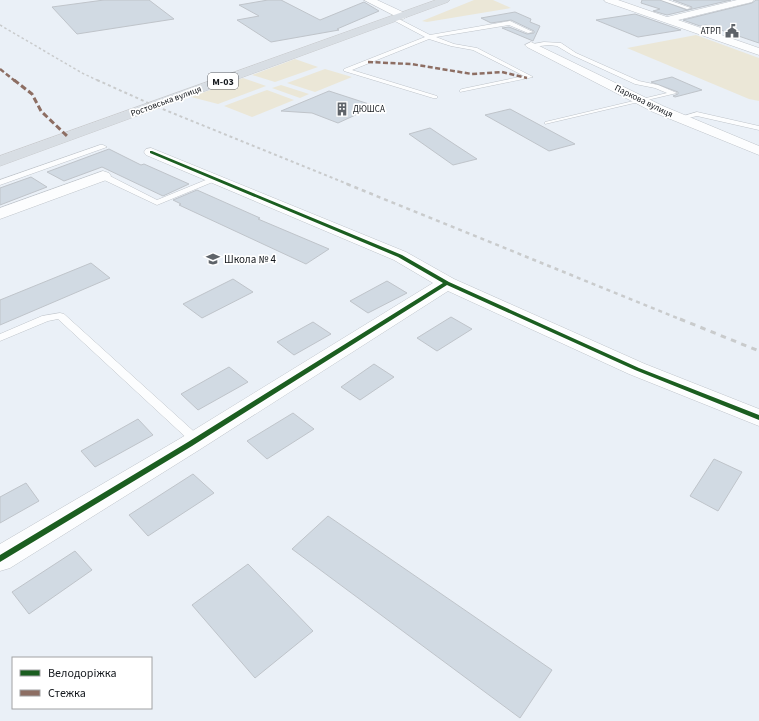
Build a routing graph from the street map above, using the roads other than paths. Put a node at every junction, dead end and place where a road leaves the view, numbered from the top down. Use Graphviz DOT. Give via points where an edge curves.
graph roads {
  1 [pos="369,0"];
  2 [pos="609,0"];
  3 [pos="663,0"];
  4 [pos="749,0"];
  5 [pos="439,1"];
  6 [pos="689,8"];
  7 [pos="399,17"];
  8 [pos="666,20"];
  9 [pos="530,32"];
  10 [pos="429,37"];
  11 [pos="531,45"];
  12 [pos="759,52"];
  13 [pos="462,91"];
  14 [pos="435,97"];
  15 [pos="642,101"];
  16 [pos="680,118"];
  17 [pos="546,123"];
  18 [pos="759,128"];
  19 [pos="103,147"];
  20 [pos="759,151"];
  21 [pos="151,152"];
  22 [pos="0,161"];
  23 [pos="103,176"];
  24 [pos="216,179"];
  25 [pos="0,183"];
  26 [pos="0,214"];
  27 [pos="447,283"];
  28 [pos="0,338"];
  29 [pos="759,418"];
  30 [pos="196,440"];
  31 [pos="0,559"];
  1 -- 7 [label="street"];
  2 -- 8 [label="street"];
  3 -- 6 [label="lane"];
  4 -- 8 [label="street"];
  5 -- 7 [label="highway, Ростовська вулиця / М-03"];
  7 -- 10 [label="lane"];
  7 -- 22 [label="highway, Ростовська вулиця / М-03"];
  8 -- 12 [label="street"];
  9 -- 10 [label="lane" via="510,23"];
  10 -- 13 [label="lane" via="475,49 530,77"];
  10 -- 14 [label="lane" via="346,70"];
  11 -- 15 [label="street, Паркова вулиця"];
  11 -- 15 [label="lane" via="552,42 637,83 656,86 674,93"];
  15 -- 16 [label="street, Паркова вулиця"];
  15 -- 17 [label="lane"];
  16 -- 18 [label="lane" via="697,114"];
  16 -- 20 [label="street, Паркова вулиця"];
  19 -- 25 [label="lane"];
  21 -- 24 [label="street"];
  23 -- 24 [label="lane" via="157,203"];
  23 -- 26 [label="street"];
  24 -- 27 [label="street" via="400,256"];
  27 -- 29 [label="street" via="637,368"];
  27 -- 30 [label="street"];
  28 -- 30 [label="lane" via="46,318 60,316"];
  30 -- 31 [label="street"];
}
